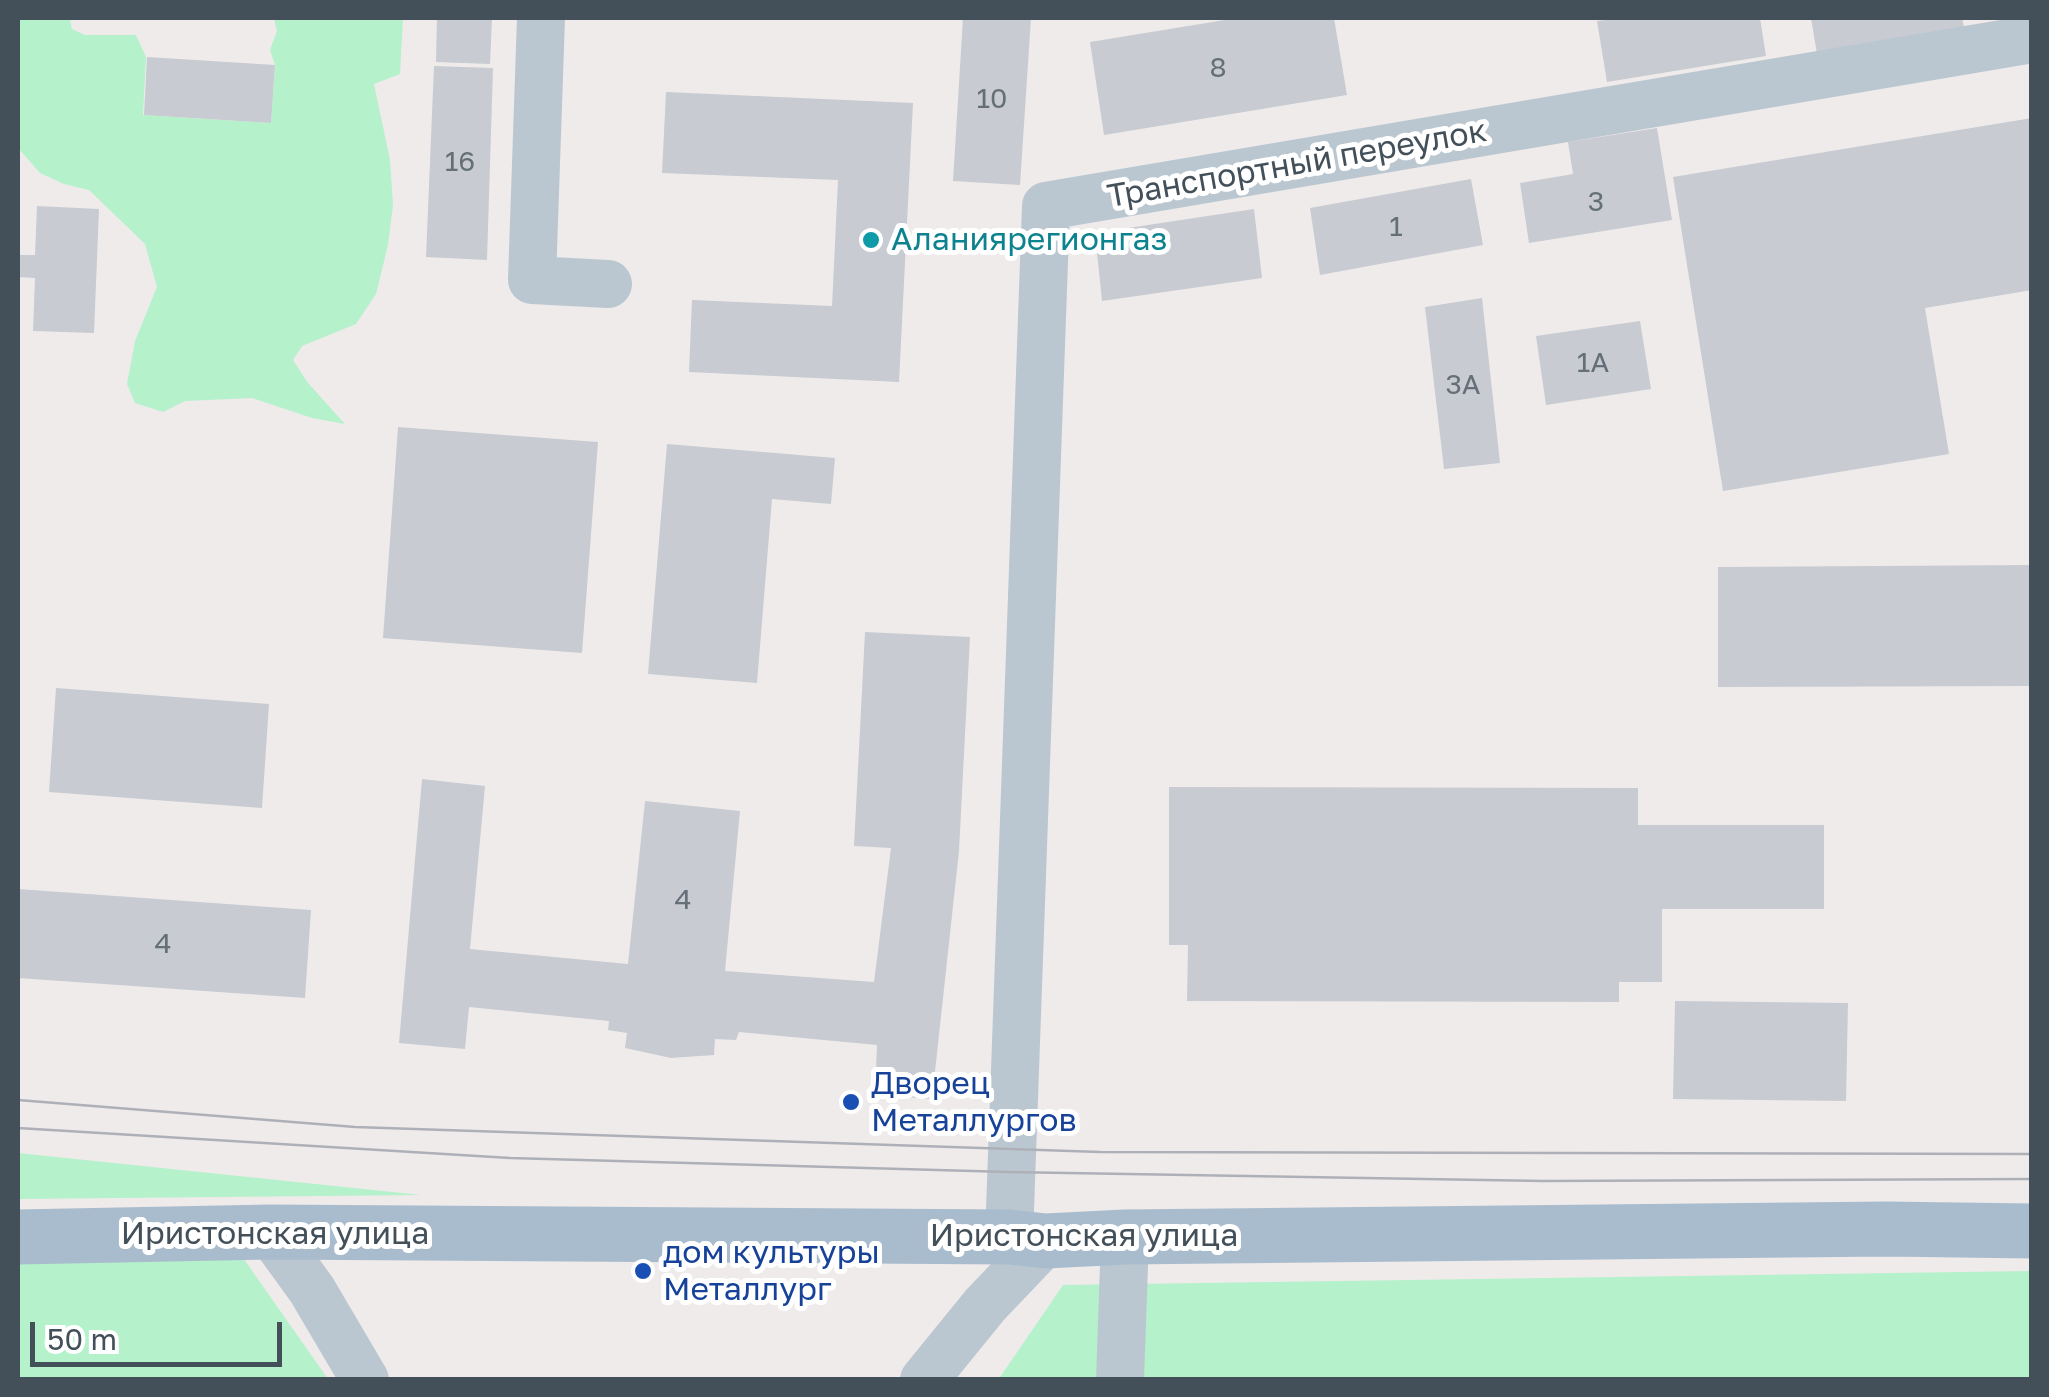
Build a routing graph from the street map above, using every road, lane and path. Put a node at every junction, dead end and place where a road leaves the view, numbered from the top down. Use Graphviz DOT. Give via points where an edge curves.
graph roads {
  1 [pos="541,18"];
  2 [pos="2032,39"];
  3 [pos="608,284"];
  4 [pos="2032,1231"];
  5 [pos="270,1232"];
  6 [pos="18,1237"];
  7 [pos="1125,1237"];
  8 [pos="1028,1239"];
  9 [pos="365,1380"];
  10 [pos="924,1380"];
  11 [pos="1120,1380"];
  1 -- 3 [label="street" via="532,280"];
  2 -- 8 [label="street, Транспортный переулок" via="1046,206"];
  4 -- 7 [label="main road, Иристонская улица"];
  5 -- 6 [label="main road, Иристонская улица"];
  5 -- 8 [label="main road, Иристонская улица"];
  5 -- 9 [label="street"];
  7 -- 8 [label="main road, Иристонская улица"];
  7 -- 11 [label="street"];
  8 -- 10 [label="street"];
}
